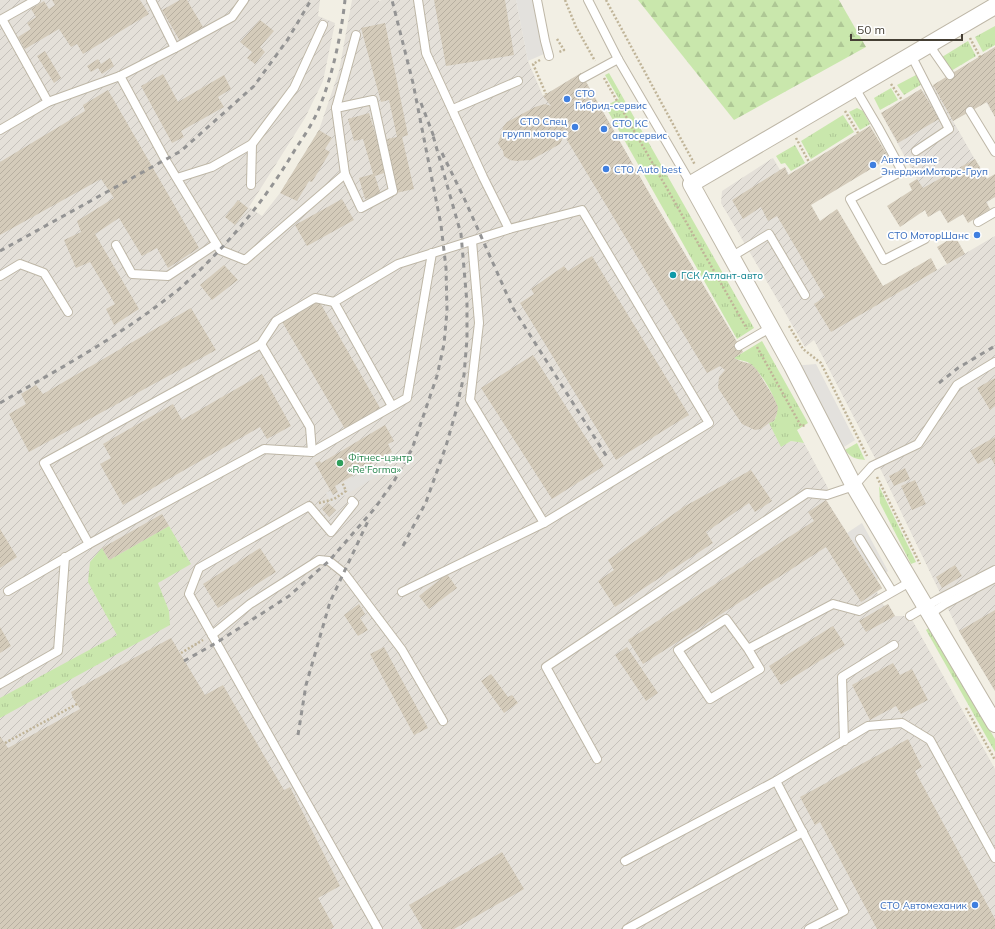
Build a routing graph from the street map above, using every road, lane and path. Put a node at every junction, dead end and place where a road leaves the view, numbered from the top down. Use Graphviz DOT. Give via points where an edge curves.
graph roads {
  1 [pos="36,0"];
  2 [pos="151,0"];
  3 [pos="244,0"];
  4 [pos="418,0"];
  5 [pos="537,0"];
  6 [pos="565,0"];
  7 [pos="588,0"];
  8 [pos="606,0"];
  9 [pos="995,6"];
  10 [pos="1,17"];
  11 [pos="323,25"];
  12 [pos="967,32"];
  13 [pos="356,35"];
  14 [pos="931,43"];
  15 [pos="175,48"];
  16 [pos="910,55"];
  17 [pos="550,56"];
  18 [pos="980,57"];
  19 [pos="618,60"];
  20 [pos="533,64"];
  21 [pos="599,69"];
  22 [pos="950,75"];
  23 [pos="120,76"];
  24 [pos="583,78"];
  25 [pos="888,79"];
  26 [pos="518,81"];
  27 [pos="855,88"];
  28 [pos="546,94"];
  29 [pos="902,100"];
  30 [pos="48,102"];
  31 [pos="843,107"];
  32 [pos="336,108"];
  33 [pos="453,109"];
  34 [pos="970,111"];
  35 [pos="0,130"];
  36 [pos="858,133"];
  37 [pos="795,136"];
  38 [pos="252,144"];
  39 [pos="916,151"];
  40 [pos="995,152"];
  41 [pos="809,162"];
  42 [pos="345,174"];
  43 [pos="176,178"];
  44 [pos="696,181"];
  45 [pos="251,184"];
  46 [pos="995,212"];
  47 [pos="978,222"];
  48 [pos="509,229"];
  49 [pos="925,238"];
  50 [pos="472,241"];
  51 [pos="216,244"];
  52 [pos="116,245"];
  53 [pos="432,253"];
  54 [pos="731,256"];
  55 [pos="0,276"];
  56 [pos="805,295"];
  57 [pos="334,302"];
  58 [pos="68,312"];
  59 [pos="787,322"];
  60 [pos="770,328"];
  61 [pos="752,338"];
  62 [pos="260,344"];
  63 [pos="739,346"];
  64 [pos="995,362"];
  65 [pos="392,406"];
  66 [pos="801,426"];
  67 [pos="312,452"];
  68 [pos="872,466"];
  69 [pos="342,482"];
  70 [pos="854,486"];
  71 [pos="352,501"];
  72 [pos="309,506"];
  73 [pos="544,523"];
  74 [pos="860,539"];
  75 [pos="89,544"];
  76 [pos="65,557"];
  77 [pos="920,566"];
  78 [pos="995,570"];
  79 [pos="995,578"];
  80 [pos="910,582"];
  81 [pos="8,591"];
  82 [pos="892,591"];
  83 [pos="402,592"];
  84 [pos="927,610"];
  85 [pos="910,616"];
  86 [pos="212,635"];
  87 [pos="894,645"];
  88 [pos="748,649"];
  89 [pos="181,653"];
  90 [pos="0,684"];
  91 [pos="77,704"];
  92 [pos="443,721"];
  93 [pos="995,724"];
  94 [pos="844,741"];
  95 [pos="5,744"];
  96 [pos="597,759"];
  97 [pos="776,781"];
  98 [pos="803,832"];
  99 [pos="995,858"];
  100 [pos="625,861"];
  101 [pos="378,929"];
  102 [pos="627,929"];
  103 [pos="809,929"];
  1 -- 10 [label="lane"];
  2 -- 15 [label="lane"];
  3 -- 15 [label="lane" via="232,17"];
  4 -- 33 [label="lane" via="426,53"];
  5 -- 17 [label="lane"];
  6 -- 21 [label="path" via="576,27"];
  7 -- 19 [label="lane"];
  8 -- 44 [label="path"];
  9 -- 14 [label="street"];
  10 -- 30 [label="lane"];
  11 -- 38 [label="lane" via="294,88"];
  12 -- 18 [label="path"];
  13 -- 32 [label="lane"];
  14 -- 16 [label="street"];
  14 -- 22 [label="lane" via="934,52"];
  15 -- 23 [label="lane"];
  16 -- 27 [label="street"];
  16 -- 39 [label="lane" via="949,129"];
  19 -- 21 [label="lane"];
  19 -- 44 [label="lane"];
  20 -- 28 [label="path"];
  21 -- 24 [label="lane"];
  21 -- 61 [label="path"];
  23 -- 30 [label="lane"];
  23 -- 43 [label="lane"];
  25 -- 29 [label="path"];
  26 -- 33 [label="lane"];
  27 -- 44 [label="street"];
  27 -- 49 [label="lane" via="902,171 850,199 884,260"];
  30 -- 35 [label="lane"];
  31 -- 36 [label="path"];
  32 -- 42 [label="lane"];
  32 -- 42 [label="lane" via="373,100 393,191 361,208"];
  33 -- 48 [label="lane"];
  34 -- 40 [label="lane"];
  37 -- 41 [label="path"];
  38 -- 43 [label="lane" via="212,167"];
  38 -- 45 [label="lane"];
  42 -- 51 [label="lane" via="245,260 220,250"];
  43 -- 51 [label="lane"];
  44 -- 54 [label="street"];
  46 -- 47 [label="lane"];
  48 -- 50 [label="lane"];
  48 -- 73 [label="lane" via="582,210 709,423"];
  50 -- 53 [label="lane"];
  50 -- 73 [label="lane" via="479,323 470,400"];
  51 -- 52 [label="lane" via="168,276 132,274"];
  53 -- 57 [label="lane" via="398,264"];
  53 -- 65 [label="lane" via="407,398"];
  54 -- 56 [label="lane" via="769,234"];
  54 -- 60 [label="street"];
  55 -- 58 [label="lane" via="20,264 44,273"];
  57 -- 62 [label="lane" via="315,298 276,321"];
  57 -- 65 [label="lane"];
  59 -- 68 [label="path" via="803,349 821,363"];
  60 -- 61 [label="lane"];
  60 -- 70 [label="street"];
  61 -- 63 [label="lane"];
  61 -- 66 [label="path"];
  62 -- 67 [label="lane" via="310,427"];
  62 -- 75 [label="lane" via="44,463"];
  64 -- 68 [label="lane" via="957,385 918,444"];
  65 -- 67 [label="lane"];
  67 -- 75 [label="lane" via="264,449"];
  68 -- 70 [label="lane"];
  68 -- 77 [label="path"];
  69 -- 72 [label="path" via="346,491 334,499"];
  70 -- 80 [label="street"];
  70 -- 96 [label="lane" via="827,495 807,493 546,667"];
  71 -- 72 [label="lane" via="354,503 331,532"];
  72 -- 86 [label="lane" via="199,568 189,594"];
  73 -- 83 [label="lane"];
  74 -- 82 [label="lane"];
  75 -- 76 [label="lane"];
  76 -- 81 [label="lane"];
  76 -- 90 [label="lane" via="58,652"];
  78 -- 84 [label="lane"];
  79 -- 84 [label="lane" via="945,604"];
  80 -- 82 [label="lane"];
  80 -- 84 [label="street"];
  82 -- 88 [label="lane" via="859,610 833,604"];
  84 -- 85 [label="lane"];
  84 -- 93 [label="street"];
  86 -- 89 [label="path"];
  86 -- 92 [label="lane" via="250,604 319,560 329,561 344,572 402,650"];
  86 -- 101 [label="lane"];
  87 -- 94 [label="lane" via="842,677"];
  88 -- 88 [label="lane" via="726,619 678,650 710,699 760,669"];
  91 -- 95 [label="path"];
  94 -- 97 [label="lane"];
  94 -- 99 [label="lane" via="868,726 902,723 930,740"];
  97 -- 98 [label="lane"];
  97 -- 100 [label="lane"];
  98 -- 102 [label="lane"];
  98 -- 103 [label="lane" via="844,911"];
}
